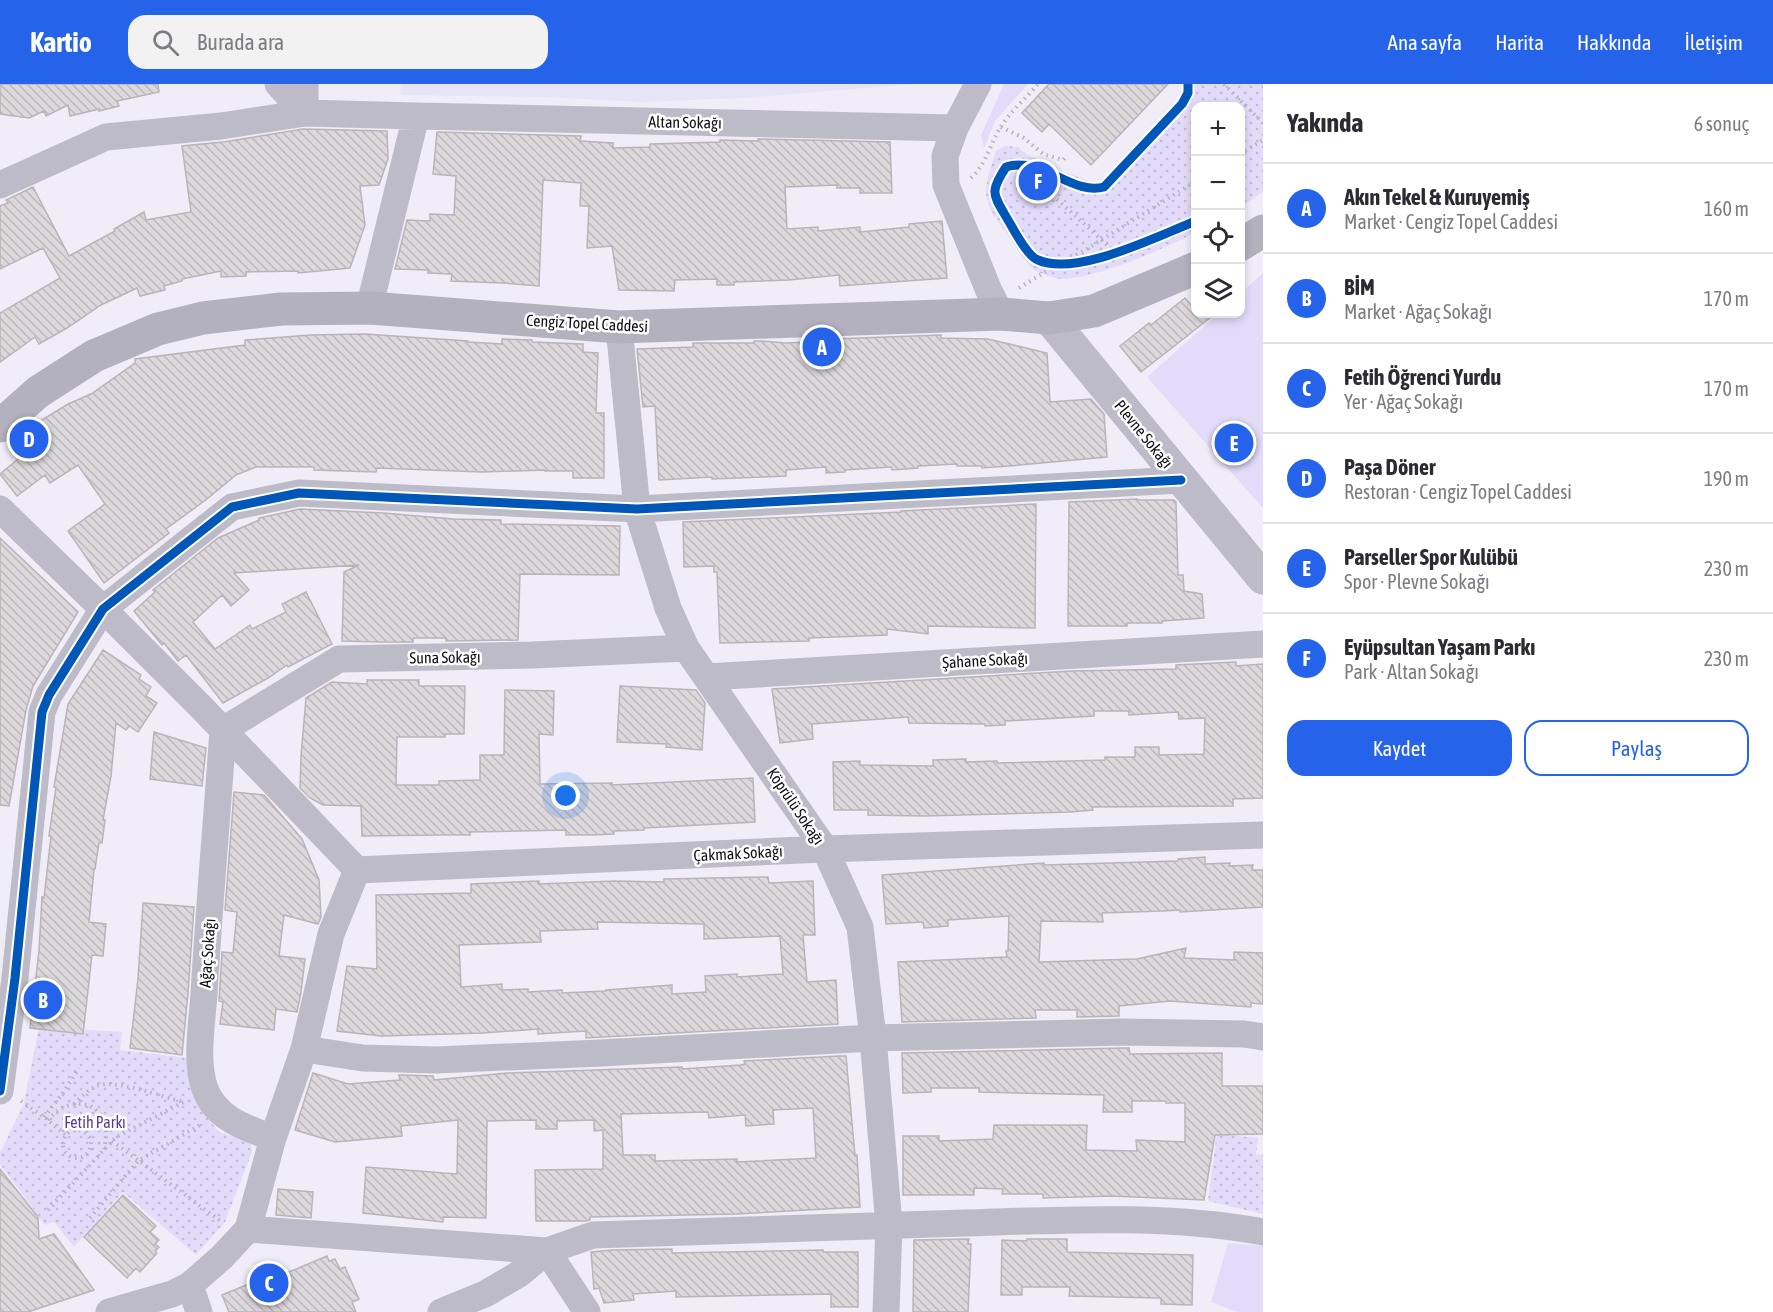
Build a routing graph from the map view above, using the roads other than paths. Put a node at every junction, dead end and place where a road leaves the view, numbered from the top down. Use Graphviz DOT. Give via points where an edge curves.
graph roads {
  1 [pos="278,84"];
  2 [pos="305,84"];
  3 [pos="978,84"];
  4 [pos="305,113"];
  5 [pos="416,116"];
  6 [pos="955,128"];
  7 [pos="0,184"];
  8 [pos="1263,231"];
  9 [pos="1245,242"];
  10 [pos="1191,270"];
  11 [pos="370,308"];
  12 [pos="998,308"];
  13 [pos="1049,318"];
  14 [pos="618,327"];
  15 [pos="0,426"];
  16 [pos="1181,480"];
  17 [pos="0,509"];
  18 [pos="637,509"];
  19 [pos="1263,578"];
  20 [pos="103,609"];
  21 [pos="1263,644"];
  22 [pos="686,648"];
  23 [pos="707,677"];
  24 [pos="223,730"];
  25 [pos="1263,835"];
  26 [pos="825,849"];
  27 [pos="357,870"];
  28 [pos="1263,1037"];
  29 [pos="873,1038"];
  30 [pos="304,1049"];
  31 [pos="1,1088"];
  32 [pos="273,1138"];
  33 [pos="889,1226"];
  34 [pos="1263,1232"];
  35 [pos="245,1233"];
  36 [pos="546,1251"];
  37 [pos="190,1285"];
  38 [pos="109,1312"];
  39 [pos="199,1312"];
  40 [pos="441,1312"];
  41 [pos="587,1312"];
  42 [pos="886,1312"];
  1 -- 4 [label="street"];
  2 -- 4 [label="street"];
  3 -- 6 [label="street"];
  4 -- 5 [label="street, Altan Sokağı"];
  4 -- 7 [label="street, Altan Sokağı" via="106,137"];
  5 -- 6 [label="street, Altan Sokağı"];
  5 -- 11 [label="street"];
  6 -- 12 [label="street" via="945,156 946,185"];
  8 -- 9 [label="main road"];
  10 -- 13 [label="main road, Cengiz Topel Caddesi" via="1094,310"];
  11 -- 14 [label="main road, Cengiz Topel Caddesi"];
  11 -- 15 [label="main road, Cengiz Topel Caddesi" via="281,309 203,318 158,329 94,356 38,392"];
  12 -- 13 [label="main road, Cengiz Topel Caddesi"];
  12 -- 14 [label="main road, Cengiz Topel Caddesi"];
  13 -- 16 [label="street, Plevne Sokağı"];
  14 -- 18 [label="street, Köprülü Sokağı"];
  16 -- 18 [label="street"];
  16 -- 19 [label="street, Plevne Sokağı"];
  17 -- 20 [label="street"];
  18 -- 20 [label="street" via="299,493 232,507"];
  18 -- 22 [label="street, Köprülü Sokağı" via="668,608"];
  20 -- 24 [label="street"];
  20 -- 31 [label="street" via="42,712"];
  21 -- 23 [label="street, Şahane Sokağı"];
  22 -- 23 [label="street, Köprülü Sokağı"];
  22 -- 24 [label="street, Suna Sokağı" via="339,660"];
  23 -- 26 [label="street, Köprülü Sokağı"];
  24 -- 27 [label="street"];
  24 -- 32 [label="street, Ağaç Sokağı" via="206,953 200,1066 203,1102 233,1122"];
  25 -- 26 [label="street, Çakmak Sokağı"];
  26 -- 27 [label="street, Çakmak Sokağı"];
  26 -- 29 [label="street, Köprülü Sokağı" via="860,927"];
  27 -- 30 [label="street" via="331,933"];
  28 -- 29 [label="street" via="1123,1032"];
  29 -- 30 [label="street" via="436,1060 363,1058"];
  29 -- 33 [label="street, Köprülü Sokağı"];
  30 -- 32 [label="street"];
  32 -- 35 [label="street"];
  33 -- 34 [label="street" via="1176,1221"];
  33 -- 36 [label="street" via="593,1235"];
  33 -- 42 [label="street, Köprülü Sokağı"];
  35 -- 36 [label="street"];
  35 -- 37 [label="street"];
  36 -- 40 [label="street" via="519,1274"];
  36 -- 41 [label="street"];
  37 -- 38 [label="street"];
  37 -- 39 [label="street"];
}
